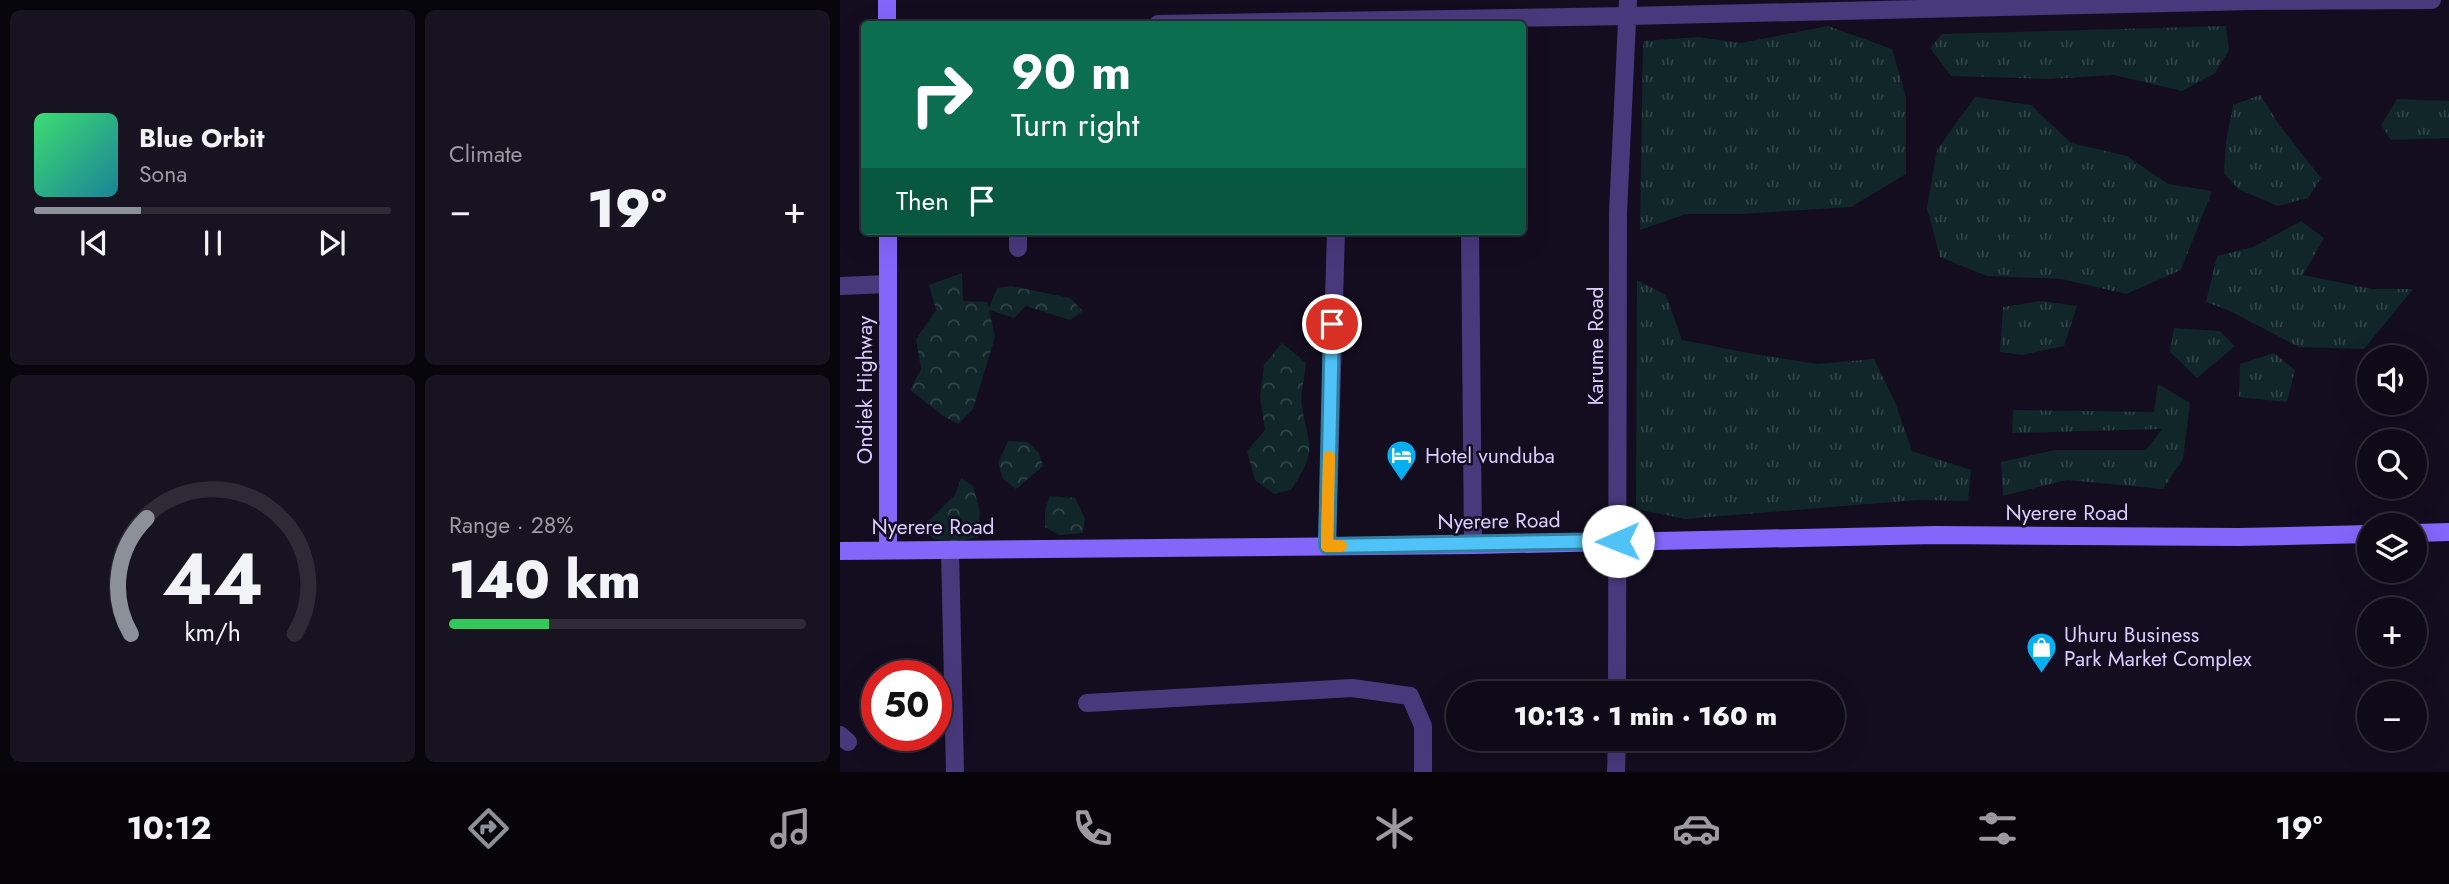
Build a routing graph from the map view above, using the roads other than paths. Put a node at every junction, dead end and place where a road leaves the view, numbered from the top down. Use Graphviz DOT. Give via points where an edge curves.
graph roads {
  1 [pos="887,0"];
  2 [pos="2432,0"];
  3 [pos="1628,8"];
  4 [pos="887,21"];
  5 [pos="1482,21"];
  6 [pos="888,235"];
  7 [pos="1336,235"];
  8 [pos="1470,235"];
  9 [pos="888,284"];
  10 [pos="840,286"];
  11 [pos="2427,533"];
  12 [pos="2449,533"];
  13 [pos="2357,534"];
  14 [pos="1618,541"];
  15 [pos="1473,545"];
  16 [pos="1327,546"];
  17 [pos="888,550"];
  18 [pos="950,550"];
  19 [pos="840,551"];
  20 [pos="1617,681"];
  21 [pos="1087,703"];
  22 [pos="1616,751"];
  23 [pos="955,772"];
  24 [pos="1423,772"];
  25 [pos="1616,772"];
  1 -- 4 [label="main road"];
  2 -- 3 [label="street"];
  3 -- 5 [label="street"];
  3 -- 14 [label="street, Karume Road" via="1618,213"];
  6 -- 9 [label="main road, Ondiek Highway"];
  7 -- 16 [label="street"];
  8 -- 15 [label="street"];
  9 -- 10 [label="street"];
  9 -- 17 [label="main road, Ondiek Highway"];
  11 -- 12 [label="main road"];
  13 -- 14 [label="main road, Nyerere Road"];
  14 -- 15 [label="main road, Nyerere Road"];
  14 -- 20 [label="street, Karume Road"];
  15 -- 16 [label="main road, Nyerere Road"];
  16 -- 18 [label="main road, Nyerere Road"];
  17 -- 18 [label="main road, Nyerere Road"];
  17 -- 19 [label="main road, Nyerere Road"];
  18 -- 23 [label="street"];
  21 -- 24 [label="street" via="1352,688 1410,696 1423,726"];
  22 -- 25 [label="street"];
}
